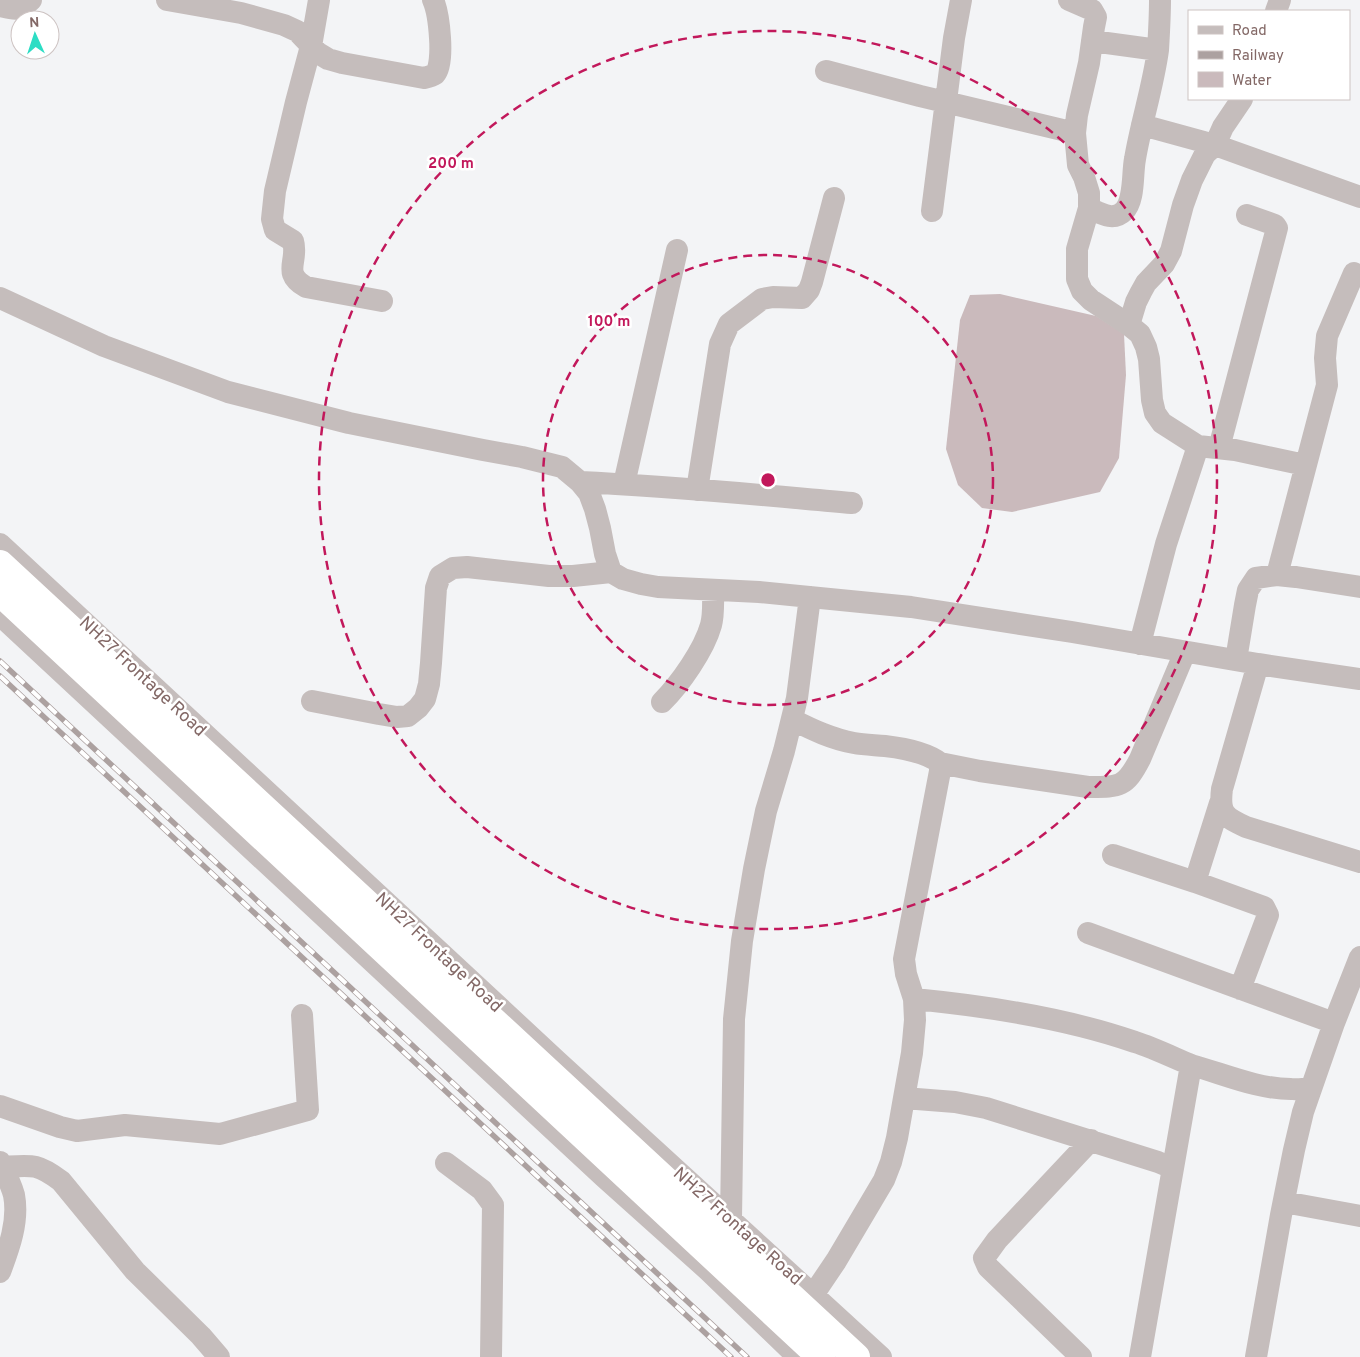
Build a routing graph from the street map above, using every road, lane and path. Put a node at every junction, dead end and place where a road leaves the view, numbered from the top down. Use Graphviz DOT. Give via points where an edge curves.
graph roads {
  1 [pos="31,0"];
  2 [pos="168,0"];
  3 [pos="319,0"];
  4 [pos="433,0"];
  5 [pos="961,0"];
  6 [pos="1069,0"];
  7 [pos="1160,0"];
  8 [pos="0,6"];
  9 [pos="1092,41"];
  10 [pos="311,46"];
  11 [pos="1158,50"];
  12 [pos="826,71"];
  13 [pos="1241,100"];
  14 [pos="946,103"];
  15 [pos="1142,126"];
  16 [pos="1075,133"];
  17 [pos="1215,144"];
  18 [pos="1360,197"];
  19 [pos="834,198"];
  20 [pos="1089,208"];
  21 [pos="932,211"];
  22 [pos="1247,215"];
  23 [pos="677,250"];
  24 [pos="1354,273"];
  25 [pos="0,298"];
  26 [pos="382,301"];
  27 [pos="1128,325"];
  28 [pos="1209,447"];
  29 [pos="1306,465"];
  30 [pos="580,482"];
  31 [pos="624,484"];
  32 [pos="697,490"];
  33 [pos="852,502"];
  34 [pos="0,544"];
  35 [pos="0,564"];
  36 [pos="611,572"];
  37 [pos="1277,575"];
  38 [pos="1360,586"];
  39 [pos="713,590"];
  40 [pos="0,592"];
  41 [pos="810,597"];
  42 [pos="0,615"];
  43 [pos="1140,644"];
  44 [pos="1185,652"];
  45 [pos="1236,660"];
  46 [pos="1258,664"];
  47 [pos="1360,679"];
  48 [pos="312,701"];
  49 [pos="662,702"];
  50 [pos="793,720"];
  51 [pos="940,763"];
  52 [pos="1220,803"];
  53 [pos="1113,855"];
  54 [pos="1360,862"];
  55 [pos="1195,882"];
  56 [pos="1088,933"];
  57 [pos="1360,957"];
  58 [pos="1240,989"];
  59 [pos="914,999"];
  60 [pos="302,1015"];
  61 [pos="1334,1023"];
  62 [pos="1191,1065"];
  63 [pos="1311,1088"];
  64 [pos="904,1098"];
  65 [pos="0,1106"];
  66 [pos="1091,1140"];
  67 [pos="446,1163"];
  68 [pos="1,1165"];
  69 [pos="1172,1168"];
  70 [pos="1284,1202"];
  71 [pos="1360,1216"];
  72 [pos="731,1218"];
  73 [pos="0,1272"];
  74 [pos="813,1295"];
  75 [pos="219,1357"];
  76 [pos="491,1357"];
  77 [pos="798,1357"];
  78 [pos="821,1357"];
  79 [pos="856,1357"];
  80 [pos="881,1357"];
  81 [pos="1081,1357"];
  82 [pos="1140,1357"];
  83 [pos="1256,1357"];
  1 -- 8 [label="street" via="22,8 12,10"];
  2 -- 10 [label="street" via="241,13 284,25 297,31"];
  3 -- 10 [label="street"];
  4 -- 10 [label="street" via="441,50 439,68 434,75 424,78 342,63 328,59"];
  5 -- 14 [label="street"];
  6 -- 9 [label="street" via="1092,10 1096,18"];
  7 -- 11 [label="street"];
  9 -- 11 [label="street"];
  9 -- 16 [label="street"];
  10 -- 26 [label="street" via="275,191 272,219 275,230 293,241 291,271 297,282 306,287"];
  11 -- 15 [label="street"];
  12 -- 14 [label="street"];
  13 -- 17 [label="street"];
  14 -- 16 [label="street"];
  14 -- 21 [label="street"];
  15 -- 17 [label="street"];
  15 -- 20 [label="street" via="1130,200 1124,211 1115,216 1104,216"];
  16 -- 20 [label="street" via="1078,165 1089,193"];
  17 -- 18 [label="street"];
  17 -- 27 [label="street" via="1205,154 1192,180 1171,251 1141,292"];
  19 -- 32 [label="street" via="809,290 802,298 762,299 724,332"];
  20 -- 27 [label="street" via="1077,249 1077,279 1091,300"];
  22 -- 28 [label="street" via="1277,228"];
  23 -- 31 [label="street"];
  24 -- 29 [label="street" via="1327,336 1327,385"];
  25 -- 30 [label="street" via="104,346 228,392 349,423 543,462 562,467"];
  27 -- 28 [label="street" via="1140,334 1150,359 1154,413 1162,423"];
  28 -- 29 [label="street"];
  28 -- 43 [label="street" via="1166,544"];
  29 -- 37 [label="street"];
  30 -- 31 [label="street"];
  30 -- 36 [label="street" via="589,493 595,510"];
  31 -- 32 [label="street"];
  32 -- 33 [label="street"];
  34 -- 72 [label="street, NH27 Frontage Road"];
  35 -- 79 [label="highway"];
  36 -- 39 [label="street" via="623,579 658,587"];
  36 -- 48 [label="street" via="549,576 452,568 440,576 436,588 429,684 418,708 408,716 397,716"];
  37 -- 38 [label="street"];
  37 -- 45 [label="street" via="1256,578 1248,590"];
  39 -- 41 [label="street"];
  39 -- 49 [label="street" via="713,613 707,636 685,675"];
  40 -- 78 [label="highway"];
  41 -- 43 [label="street" via="910,607"];
  41 -- 50 [label="street"];
  42 -- 77 [label="street"];
  43 -- 44 [label="street"];
  44 -- 45 [label="street"];
  44 -- 51 [label="street" via="1140,759 1120,784 1088,787"];
  45 -- 46 [label="street"];
  46 -- 47 [label="street"];
  46 -- 52 [label="street"];
  50 -- 51 [label="street" via="827,736 856,744 923,754"];
  50 -- 72 [label="street" via="766,811 741,949 734,1019"];
  51 -- 59 [label="street" via="904,959"];
  52 -- 54 [label="street" via="1224,813 1233,821"];
  52 -- 55 [label="street"];
  53 -- 55 [label="street"];
  55 -- 58 [label="street" via="1264,907 1268,915"];
  56 -- 58 [label="street"];
  57 -- 61 [label="street"];
  58 -- 61 [label="street"];
  59 -- 62 [label="street" via="984,1007 1072,1024 1135,1042"];
  59 -- 64 [label="street" via="914,1028"];
  60 -- 65 [label="street" via="308,1110 220,1134 125,1124 77,1131"];
  61 -- 63 [label="street"];
  62 -- 63 [label="street" via="1269,1087"];
  62 -- 69 [label="street"];
  63 -- 70 [label="street"];
  64 -- 66 [label="street" via="986,1108"];
  64 -- 74 [label="street" via="897,1138 884,1180"];
  66 -- 69 [label="street"];
  66 -- 81 [label="street" via="984,1258 988,1267"];
  67 -- 76 [label="street" via="482,1190 493,1205"];
  68 -- 73 [label="street" via="13,1193 15,1207 9,1246"];
  68 -- 75 [label="street" via="31,1165 47,1170 61,1182 135,1271"];
  69 -- 82 [label="street"];
  70 -- 71 [label="street"];
  70 -- 83 [label="street"];
  72 -- 74 [label="street, NH27 Frontage Road"];
  74 -- 80 [label="street, NH27 Frontage Road"];
}
